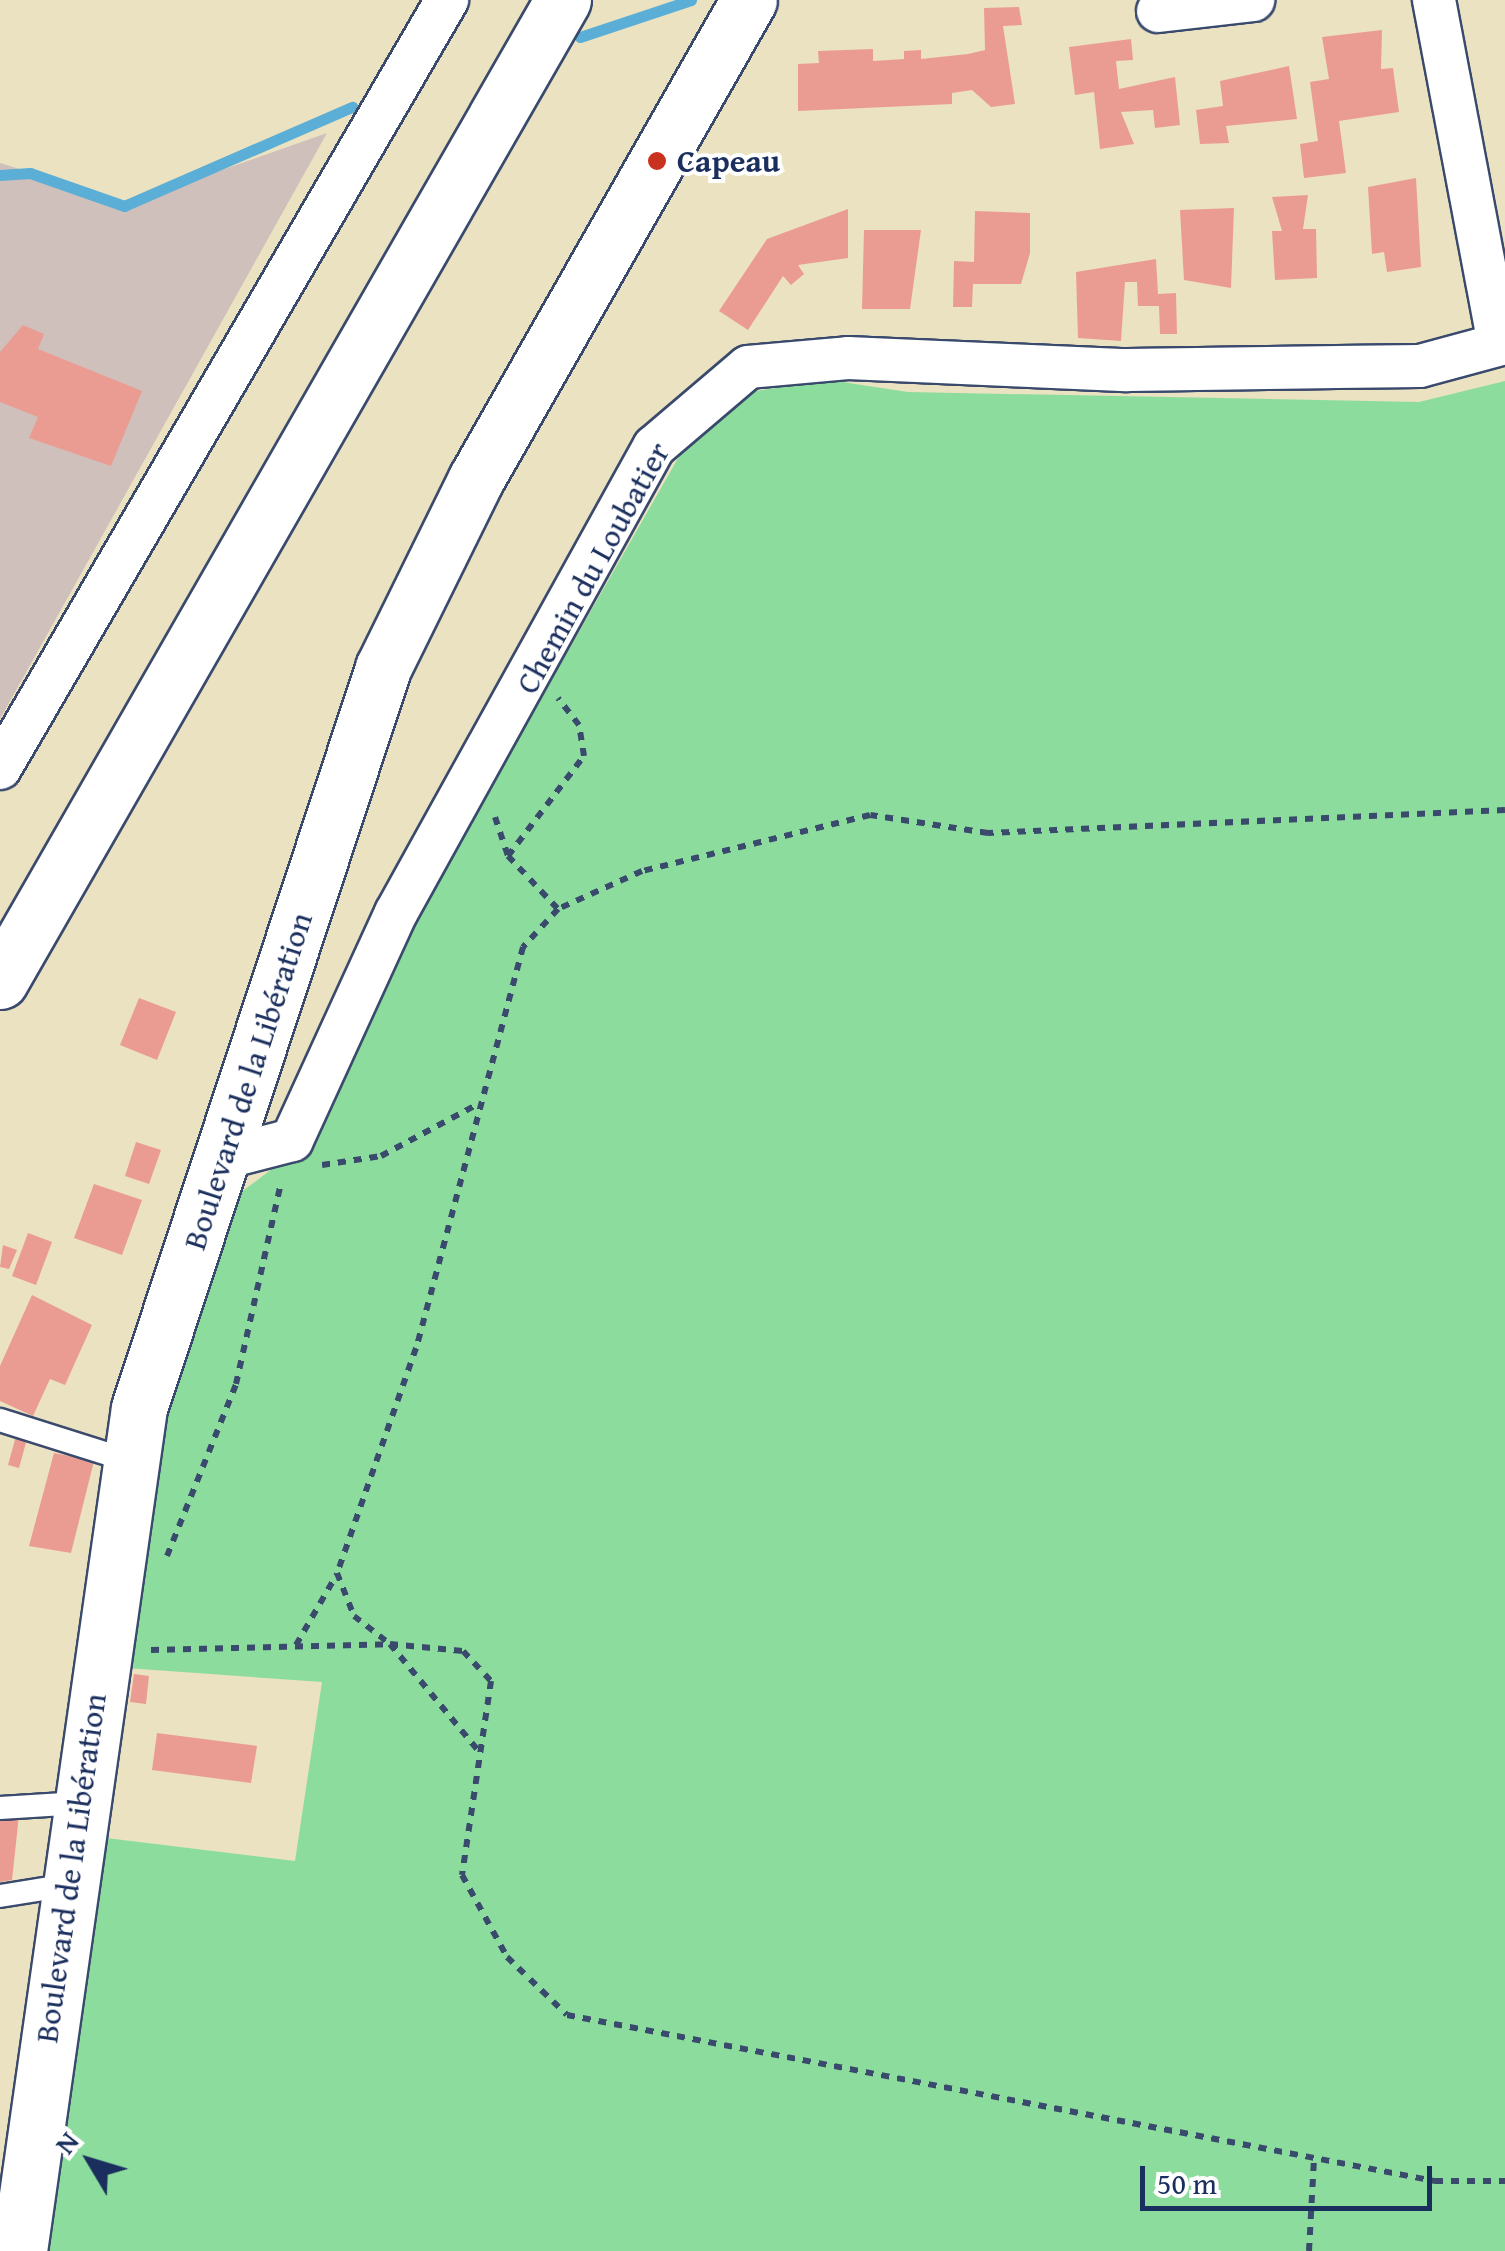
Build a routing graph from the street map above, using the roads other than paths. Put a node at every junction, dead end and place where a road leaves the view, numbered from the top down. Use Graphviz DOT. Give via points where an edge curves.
graph roads {
  1 [pos="448,0"];
  2 [pos="521,0"];
  3 [pos="563,0"];
  4 [pos="749,0"];
  5 [pos="758,0"];
  6 [pos="1253,0"];
  7 [pos="1434,0"];
  8 [pos="1158,11"];
  9 [pos="1502,343"];
  10 [pos="0,768"];
  11 [pos="0,907"];
  12 [pos="0,981"];
  13 [pos="222,1158"];
  14 [pos="0,1420"];
  15 [pos="132,1462"];
  16 [pos="80,1804"];
  17 [pos="0,1808"];
  18 [pos="68,1885"];
  19 [pos="0,1896"];
  20 [pos="19,2251"];
  1 -- 10 [label="street"];
  2 -- 11 [label="street" via="276,413"];
  3 -- 12 [label="street"];
  4 -- 5 [label="street"];
  4 -- 13 [label="street, Boulevard de la Libération" via="476,479 384,668"];
  6 -- 8 [label="street"];
  7 -- 9 [label="street"];
  9 -- 13 [label="street, Chemin du Loubatier" via="1420,366 1128,370 848,358 748,368 654,447 480,773 396,913 292,1140"];
  13 -- 15 [label="street, Boulevard de la Libération" via="139,1408"];
  14 -- 15 [label="lane"];
  15 -- 16 [label="street, Boulevard de la Libération"];
  16 -- 17 [label="lane"];
  16 -- 18 [label="street, Boulevard de la Libération"];
  18 -- 19 [label="lane"];
  18 -- 20 [label="street, Boulevard de la Libération"];
}
